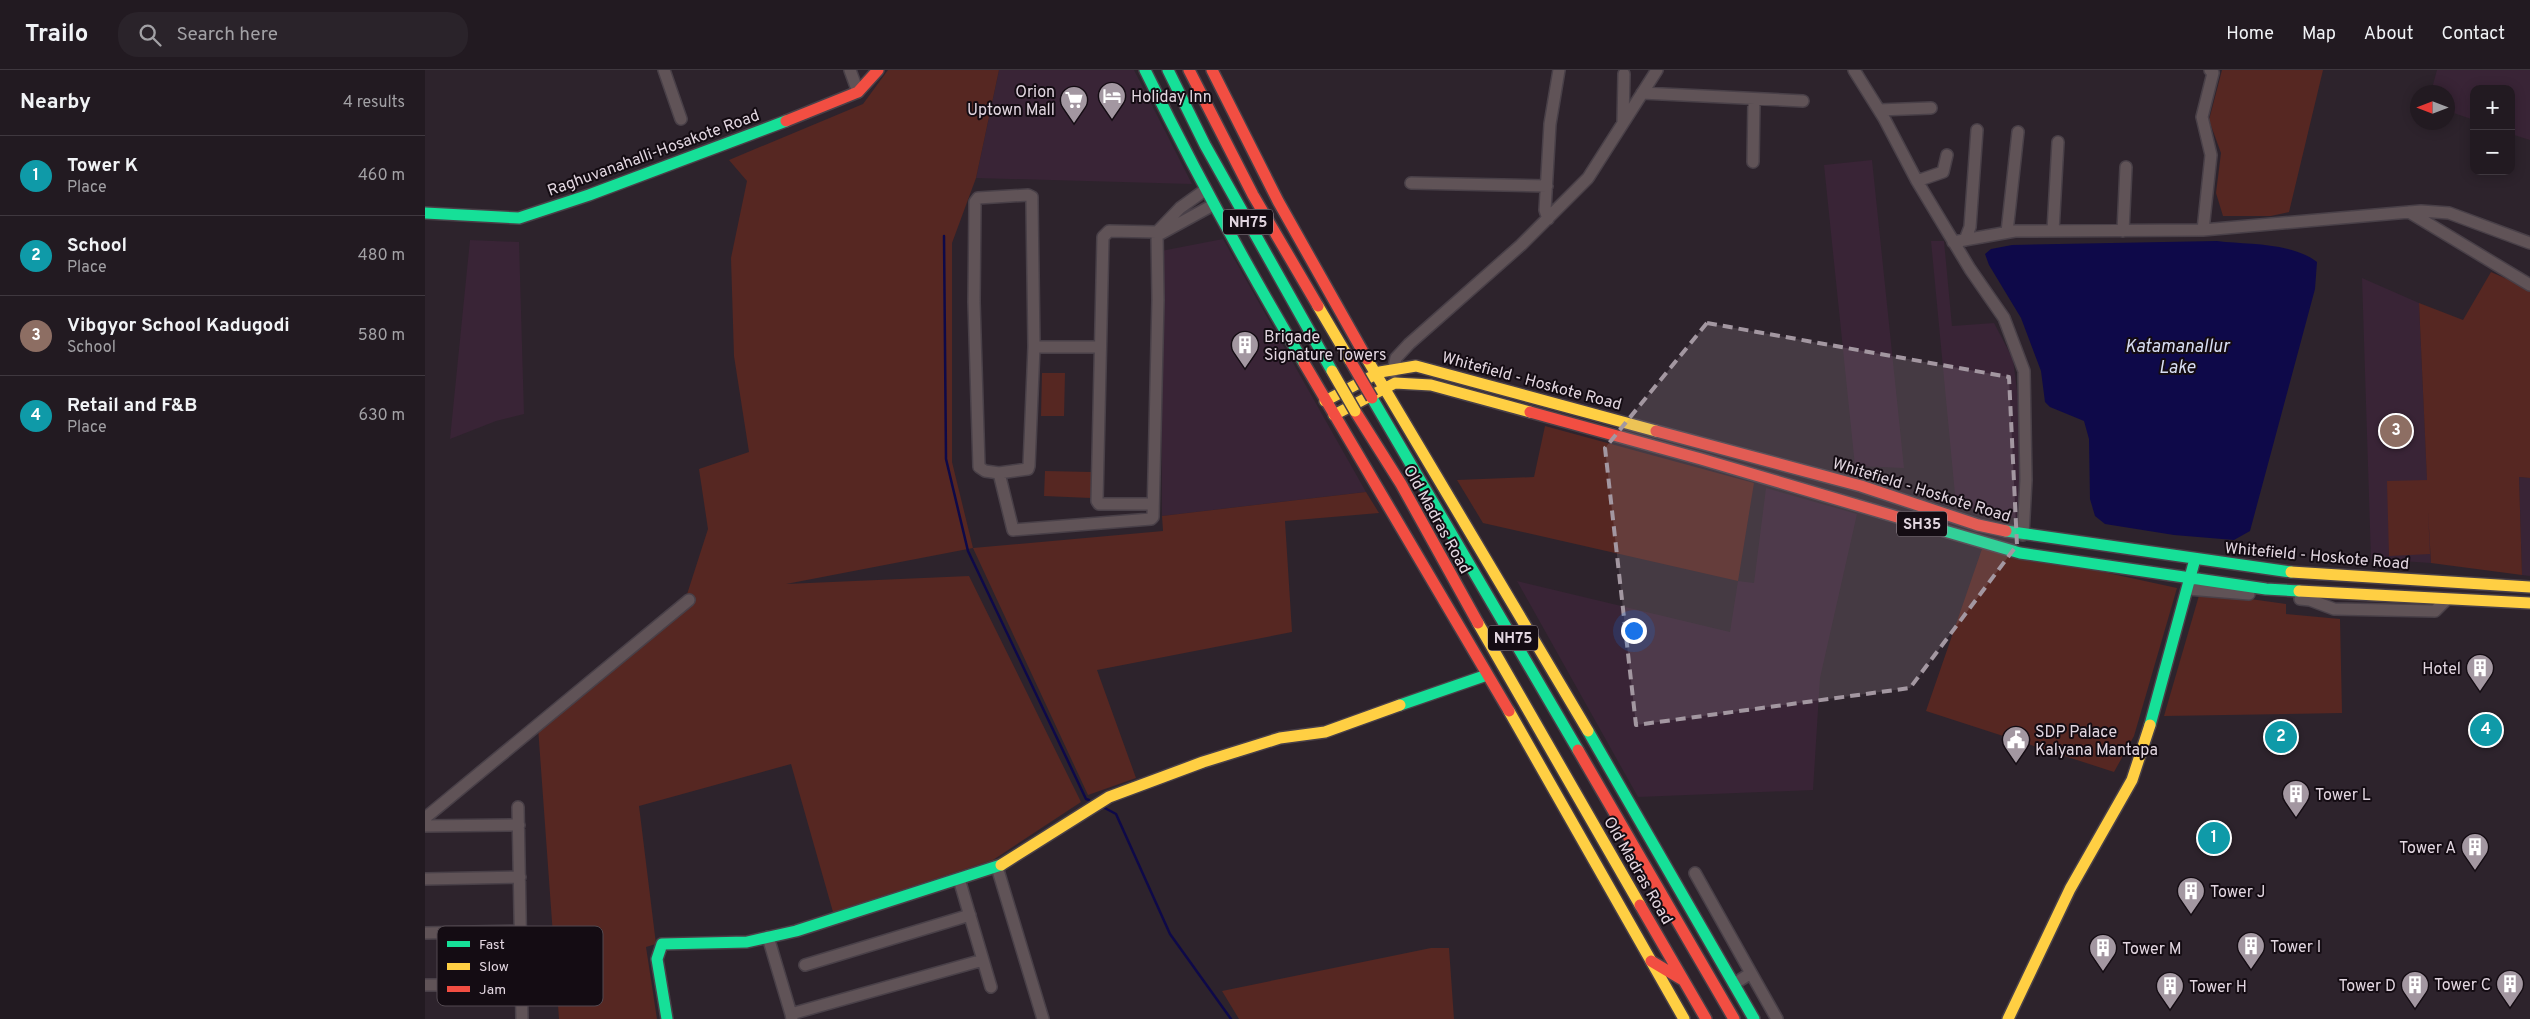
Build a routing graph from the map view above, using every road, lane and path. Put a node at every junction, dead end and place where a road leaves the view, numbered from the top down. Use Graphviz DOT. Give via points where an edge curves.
graph roads {
  1 [pos="663,70"];
  2 [pos="851,70"];
  3 [pos="878,70"];
  4 [pos="1145,70"];
  5 [pos="1168,70"];
  6 [pos="1189,70"];
  7 [pos="1212,70"];
  8 [pos="1559,70"];
  9 [pos="1854,70"];
  10 [pos="2209,70"];
  11 [pos="1652,73"];
  12 [pos="1624,74"];
  13 [pos="858,92"];
  14 [pos="1642,93"];
  15 [pos="1754,100"];
  16 [pos="1803,102"];
  17 [pos="1931,108"];
  18 [pos="1879,110"];
  19 [pos="681,119"];
  20 [pos="1623,123"];
  21 [pos="1977,130"];
  22 [pos="2018,132"];
  23 [pos="2059,142"];
  24 [pos="1947,155"];
  25 [pos="1753,162"];
  26 [pos="2126,167"];
  27 [pos="1917,181"];
  28 [pos="1411,183"];
  29 [pos="1547,186"];
  30 [pos="1205,190"];
  31 [pos="1213,205"];
  32 [pos="2409,212"];
  33 [pos="425,213"];
  34 [pos="1547,218"];
  35 [pos="2203,230"];
  36 [pos="2053,231"];
  37 [pos="2123,231"];
  38 [pos="2007,232"];
  39 [pos="1158,233"];
  40 [pos="1965,240"];
  41 [pos="1953,242"];
  42 [pos="2530,244"];
  43 [pos="2530,285"];
  44 [pos="1034,347"];
  45 [pos="1100,347"];
  46 [pos="1393,366"];
  47 [pos="1375,372"];
  48 [pos="1395,382"];
  49 [pos="1383,388"];
  50 [pos="1325,401"];
  51 [pos="1334,415"];
  52 [pos="999,472"];
  53 [pos="1153,504"];
  54 [pos="1959,519"];
  55 [pos="1955,534"];
  56 [pos="2023,536"];
  57 [pos="2195,559"];
  58 [pos="2190,584"];
  59 [pos="2530,587"];
  60 [pos="689,600"];
  61 [pos="2530,603"];
  62 [pos="1487,674"];
  63 [pos="518,807"];
  64 [pos="425,818"];
  65 [pos="519,825"];
  66 [pos="425,826"];
  67 [pos="997,867"];
  68 [pos="1695,873"];
  69 [pos="520,877"];
  70 [pos="425,879"];
  71 [pos="959,879"];
  72 [pos="970,915"];
  73 [pos="521,926"];
  74 [pos="769,937"];
  75 [pos="983,960"];
  76 [pos="1651,961"];
  77 [pos="805,965"];
  78 [pos="1751,973"];
  79 [pos="1685,981"];
  80 [pos="1734,984"];
  81 [pos="991,987"];
  82 [pos="522,1006"];
  83 [pos="791,1017"];
  84 [pos="522,1019"];
  85 [pos="667,1019"];
  86 [pos="1043,1019"];
  87 [pos="1684,1019"];
  88 [pos="1706,1019"];
  89 [pos="1734,1019"];
  90 [pos="1754,1019"];
  91 [pos="1777,1019"];
  92 [pos="2008,1019"];
  1 -- 19 [label="street"];
  2 -- 13 [label="street"];
  3 -- 13 [label="main road, Raghuvanahalli-Hosakote Road"];
  4 -- 30 [label="main road"];
  5 -- 79 [label="main road, Old Madras Road / NH75, bridge" via="1205,145 1332,371 1401,484 1530,715"];
  6 -- 89 [label="main road, Old Madras Road / NH75, bridge" via="1253,195 1442,513"];
  7 -- 47 [label="main road, Old Madras Road" via="1283,210"];
  8 -- 29 [label="street" via="1550,124"];
  9 -- 18 [label="street"];
  10 -- 35 [label="street" via="2213,73 2203,117 2211,155"];
  11 -- 14 [label="street"];
  12 -- 20 [label="street"];
  13 -- 33 [label="main road, Raghuvanahalli-Hosakote Road" via="589,195 519,218"];
  14 -- 15 [label="street"];
  14 -- 20 [label="street"];
  15 -- 16 [label="street"];
  15 -- 25 [label="street"];
  17 -- 18 [label="street"];
  18 -- 27 [label="street"];
  20 -- 34 [label="street" via="1588,178"];
  21 -- 40 [label="street" via="1970,227"];
  22 -- 38 [label="street"];
  23 -- 36 [label="street"];
  24 -- 27 [label="street" via="1943,172"];
  26 -- 37 [label="street"];
  27 -- 41 [label="street"];
  28 -- 29 [label="street"];
  29 -- 34 [label="street"];
  30 -- 31 [label="main road"];
  30 -- 39 [label="street" via="1180,208"];
  31 -- 39 [label="street"];
  31 -- 50 [label="main road"];
  32 -- 35 [label="street"];
  32 -- 42 [label="street" via="2449,213"];
  32 -- 43 [label="street"];
  34 -- 46 [label="street" via="1409,344"];
  35 -- 37 [label="street"];
  36 -- 37 [label="street"];
  36 -- 38 [label="street"];
  38 -- 40 [label="street"];
  39 -- 45 [label="street" via="1109,231 1103,237"];
  39 -- 53 [label="street"];
  40 -- 41 [label="street"];
  41 -- 56 [label="street" via="2003,318 2023,371 2026,480"];
  44 -- 45 [label="street"];
  44 -- 52 [label="street" via="1029,466 1028,469"];
  44 -- 52 [label="street" via="1032,197 978,198 975,202 974,302 976,434 979,467"];
  45 -- 53 [label="street" via="1097,501 1099,504"];
  46 -- 47 [label="main road, Whitefield - Hoskote Road / SH35"];
  46 -- 48 [label="street"];
  46 -- 54 [label="main road, Whitefield - Hoskote Road / SH35" via="1416,366 1521,393 1861,486"];
  47 -- 49 [label="main road, Old Madras Road"];
  47 -- 50 [label="main road, Whitefield - Hoskote Road / SH35"];
  48 -- 49 [label="main road"];
  48 -- 55 [label="main road, Whitefield - Hoskote Road / SH35" via="1431,385 1701,458"];
  49 -- 51 [label="main road"];
  49 -- 80 [label="main road, Old Madras Road" via="1522,619"];
  50 -- 51 [label="main road"];
  51 -- 62 [label="main road"];
  52 -- 53 [label="street" via="1013,530 1151,519"];
  54 -- 55 [label="main road"];
  54 -- 56 [label="main road, Whitefield - Hoskote Road / SH35"];
  55 -- 58 [label="main road, Whitefield - Hoskote Road / SH35" via="2027,554"];
  56 -- 57 [label="main road, Whitefield - Hoskote Road / SH35"];
  57 -- 58 [label="main road"];
  57 -- 59 [label="main road, Whitefield - Hoskote Road / SH35" via="2306,574"];
  58 -- 61 [label="main road, Whitefield - Hoskote Road / SH35"];
  58 -- 92 [label="main road" via="2142,754 2131,780 2070,889"];
  60 -- 64 [label="street"];
  62 -- 67 [label="main road" via="1325,732 1280,738 1109,797"];
  62 -- 76 [label="main road"];
  63 -- 65 [label="street"];
  65 -- 66 [label="street"];
  65 -- 69 [label="street"];
  67 -- 71 [label="main road"];
  67 -- 86 [label="street"];
  68 -- 78 [label="street"];
  69 -- 70 [label="street"];
  69 -- 73 [label="street"];
  71 -- 72 [label="street"];
  71 -- 74 [label="main road" via="821,924"];
  72 -- 75 [label="street"];
  72 -- 77 [label="street"];
  74 -- 83 [label="street"];
  74 -- 85 [label="main road" via="747,942 662,944 657,959"];
  75 -- 81 [label="street"];
  75 -- 83 [label="street"];
  76 -- 79 [label="main road"];
  76 -- 87 [label="main road"];
  78 -- 80 [label="street"];
  78 -- 91 [label="street"];
  79 -- 88 [label="main road, NH75"];
  80 -- 90 [label="main road, Old Madras Road"];
  82 -- 84 [label="street"];
}
